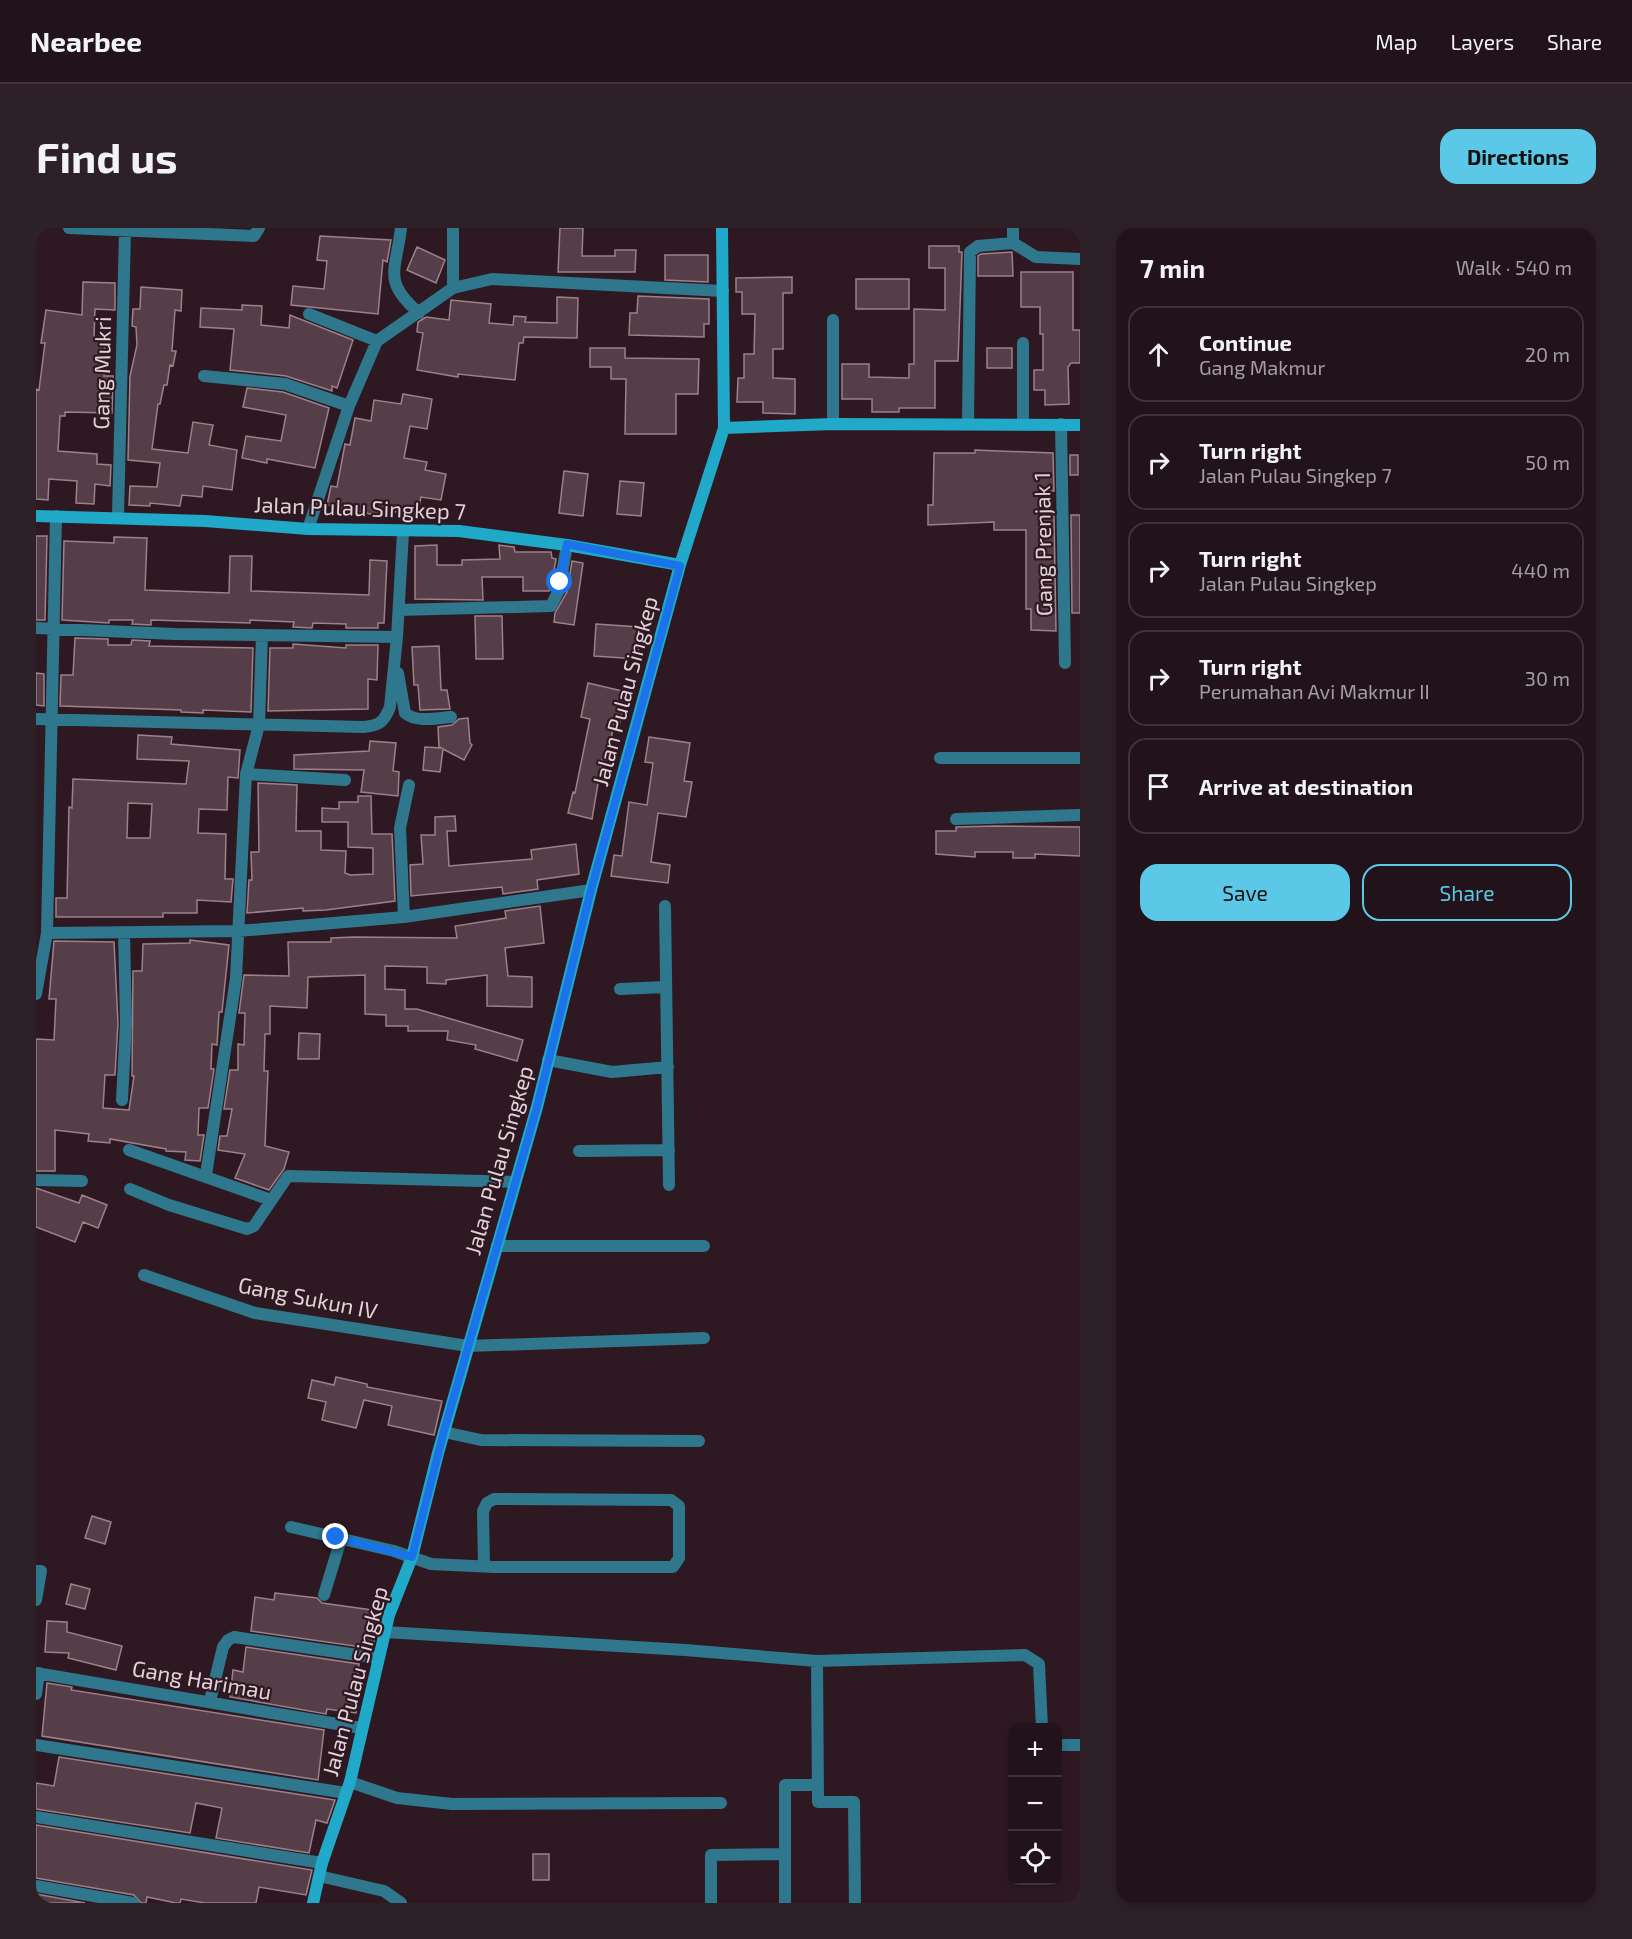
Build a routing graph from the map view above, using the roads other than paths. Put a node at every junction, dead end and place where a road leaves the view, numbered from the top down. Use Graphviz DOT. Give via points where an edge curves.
graph roads {
  1 [pos="69,228"];
  2 [pos="260,228"];
  3 [pos="401,228"];
  4 [pos="453,228"];
  5 [pos="722,228"];
  6 [pos="1013,228"];
  7 [pos="125,231"];
  8 [pos="1013,243"];
  9 [pos="1080,259"];
  10 [pos="453,288"];
  11 [pos="723,291"];
  12 [pos="419,313"];
  13 [pos="309,314"];
  14 [pos="833,320"];
  15 [pos="377,341"];
  16 [pos="1023,343"];
  17 [pos="204,376"];
  18 [pos="349,406"];
  19 [pos="968,423"];
  20 [pos="1023,423"];
  21 [pos="833,424"];
  22 [pos="1061,424"];
  23 [pos="1080,425"];
  24 [pos="724,428"];
  25 [pos="36,516"];
  26 [pos="56,516"];
  27 [pos="118,516"];
  28 [pos="308,529"];
  29 [pos="403,532"];
  30 [pos="567,544"];
  31 [pos="680,566"];
  32 [pos="399,610"];
  33 [pos="36,628"];
  34 [pos="54,629"];
  35 [pos="262,635"];
  36 [pos="398,637"];
  37 [pos="395,657"];
  38 [pos="1065,663"];
  39 [pos="451,717"];
  40 [pos="36,719"];
  41 [pos="51,720"];
  42 [pos="259,725"];
  43 [pos="940,758"];
  44 [pos="1080,758"];
  45 [pos="246,774"];
  46 [pos="345,780"];
  47 [pos="409,785"];
  48 [pos="1080,815"];
  49 [pos="956,819"];
  50 [pos="591,890"];
  51 [pos="665,906"];
  52 [pos="404,917"];
  53 [pos="238,931"];
  54 [pos="47,933"];
  55 [pos="124,933"];
  56 [pos="666,987"];
  57 [pos="620,989"];
  58 [pos="36,994"];
  59 [pos="548,1060"];
  60 [pos="668,1067"];
  61 [pos="122,1100"];
  62 [pos="129,1150"];
  63 [pos="669,1150"];
  64 [pos="579,1151"];
  65 [pos="206,1175"];
  66 [pos="36,1180"];
  67 [pos="81,1181"];
  68 [pos="515,1182"];
  69 [pos="669,1185"];
  70 [pos="130,1189"];
  71 [pos="271,1200"];
  72 [pos="497,1246"];
  73 [pos="704,1246"];
  74 [pos="144,1275"];
  75 [pos="704,1338"];
  76 [pos="468,1346"];
  77 [pos="444,1431"];
  78 [pos="699,1441"];
  79 [pos="291,1527"];
  80 [pos="341,1539"];
  81 [pos="412,1557"];
  82 [pos="484,1566"];
  83 [pos="36,1570"];
  84 [pos="324,1595"];
  85 [pos="36,1600"];
  86 [pos="385,1632"];
  87 [pos="378,1658"];
  88 [pos="817,1661"];
  89 [pos="38,1673"];
  90 [pos="36,1694"];
  91 [pos="210,1701"];
  92 [pos="1042,1723"];
  93 [pos="361,1728"];
  94 [pos="36,1745"];
  95 [pos="1062,1745"];
  96 [pos="1080,1745"];
  97 [pos="818,1785"];
  98 [pos="348,1788"];
  99 [pos="721,1803"];
  100 [pos="36,1817"];
  101 [pos="785,1854"];
  102 [pos="320,1869"];
  103 [pos="36,1886"];
  104 [pos="133,1903"];
  105 [pos="313,1903"];
  106 [pos="401,1903"];
  107 [pos="711,1903"];
  108 [pos="784,1903"];
  109 [pos="855,1903"];
  1 -- 7 [label="street"];
  2 -- 7 [label="street" via="254,236"];
  3 -- 12 [label="street" via="393,283 403,300"];
  4 -- 10 [label="street"];
  5 -- 11 [label="street, Jalan Pulau Singkep"];
  6 -- 8 [label="street"];
  7 -- 27 [label="street, Gang Mukri"];
  8 -- 9 [label="street" via="1036,257"];
  8 -- 19 [label="street" via="978,246 970,252"];
  10 -- 11 [label="street" via="492,279"];
  10 -- 12 [label="street"];
  11 -- 24 [label="street, Jalan Pulau Singkep"];
  12 -- 15 [label="street"];
  13 -- 15 [label="street"];
  14 -- 21 [label="street"];
  15 -- 18 [label="street"];
  16 -- 20 [label="street"];
  17 -- 18 [label="street" via="285,384"];
  18 -- 28 [label="street"];
  19 -- 20 [label="street"];
  19 -- 21 [label="street"];
  20 -- 22 [label="street"];
  21 -- 24 [label="street"];
  22 -- 23 [label="street"];
  22 -- 38 [label="street, Gang Prenjak 1"];
  24 -- 31 [label="street, Jalan Pulau Singkep"];
  25 -- 26 [label="street, Jalan Pulau Singkep 7"];
  26 -- 27 [label="street, Jalan Pulau Singkep 7"];
  26 -- 34 [label="street"];
  27 -- 28 [label="street, Jalan Pulau Singkep 7"];
  28 -- 29 [label="street, Jalan Pulau Singkep 7"];
  29 -- 30 [label="street, Jalan Pulau Singkep 7" via="459,531"];
  29 -- 32 [label="street"];
  30 -- 31 [label="street, Jalan Pulau Singkep 7"];
  30 -- 32 [label="street" via="559,590 551,606"];
  31 -- 50 [label="street, Jalan Pulau Singkep"];
  32 -- 36 [label="street"];
  33 -- 34 [label="street"];
  34 -- 35 [label="street"];
  34 -- 41 [label="street"];
  35 -- 36 [label="street"];
  35 -- 42 [label="street"];
  36 -- 37 [label="street"];
  37 -- 39 [label="street" via="405,713 420,719"];
  37 -- 42 [label="street" via="390,707 378,725"];
  40 -- 41 [label="street"];
  41 -- 42 [label="street"];
  41 -- 54 [label="street"];
  42 -- 45 [label="street"];
  43 -- 44 [label="street"];
  45 -- 46 [label="street"];
  45 -- 53 [label="street"];
  47 -- 52 [label="street" via="400,828"];
  48 -- 49 [label="street"];
  50 -- 52 [label="street"];
  50 -- 59 [label="street, Jalan Pulau Singkep"];
  51 -- 56 [label="street"];
  52 -- 53 [label="street"];
  53 -- 55 [label="street"];
  53 -- 65 [label="street" via="236,978"];
  54 -- 55 [label="street"];
  54 -- 58 [label="street"];
  55 -- 61 [label="street" via="126,1023"];
  56 -- 57 [label="street"];
  56 -- 60 [label="street"];
  59 -- 60 [label="street" via="604,1071"];
  59 -- 68 [label="street, Jalan Pulau Singkep"];
  60 -- 63 [label="street"];
  62 -- 65 [label="street"];
  63 -- 64 [label="street"];
  63 -- 69 [label="street"];
  65 -- 71 [label="street"];
  66 -- 67 [label="street"];
  68 -- 71 [label="street" via="291,1176 285,1178"];
  68 -- 72 [label="street, Jalan Pulau Singkep"];
  70 -- 71 [label="street" via="243,1229 254,1226"];
  72 -- 73 [label="street"];
  72 -- 76 [label="street, Jalan Pulau Singkep"];
  74 -- 76 [label="street, Gang Sukun IV" via="255,1313"];
  75 -- 76 [label="street, Gang Sukun IV"];
  76 -- 77 [label="street, Jalan Pulau Singkep"];
  77 -- 78 [label="street" via="491,1440"];
  77 -- 81 [label="street, Jalan Pulau Singkep"];
  79 -- 80 [label="street"];
  80 -- 81 [label="street"];
  80 -- 84 [label="street"];
  81 -- 82 [label="street" via="431,1564"];
  81 -- 86 [label="street, Jalan Pulau Singkep"];
  82 -- 82 [label="street" via="673,1567 679,1558 679,1506 671,1500 494,1499 483,1511"];
  83 -- 85 [label="street" via="41,1571"];
  86 -- 87 [label="street, Jalan Pulau Singkep"];
  86 -- 88 [label="street"];
  87 -- 91 [label="street" via="243,1637 228,1640"];
  87 -- 93 [label="street, Jalan Pulau Singkep"];
  88 -- 92 [label="street" via="1025,1655 1039,1664"];
  88 -- 97 [label="street"];
  89 -- 90 [label="street"];
  89 -- 91 [label="street, Gang Harimau"];
  91 -- 93 [label="street, Gang Harimau"];
  93 -- 98 [label="street, Jalan Pulau Singkep"];
  94 -- 98 [label="street"];
  95 -- 96 [label="street"];
  97 -- 101 [label="street" via="785,1785"];
  97 -- 109 [label="street" via="818,1802 854,1802"];
  98 -- 99 [label="street" via="452,1804"];
  98 -- 102 [label="street, Jalan Pulau Singkep"];
  100 -- 102 [label="street"];
  101 -- 107 [label="street" via="711,1855"];
  101 -- 108 [label="street"];
  102 -- 105 [label="street, Jalan Pulau Singkep"];
  102 -- 106 [label="street" via="384,1891"];
  103 -- 104 [label="street"];
}
